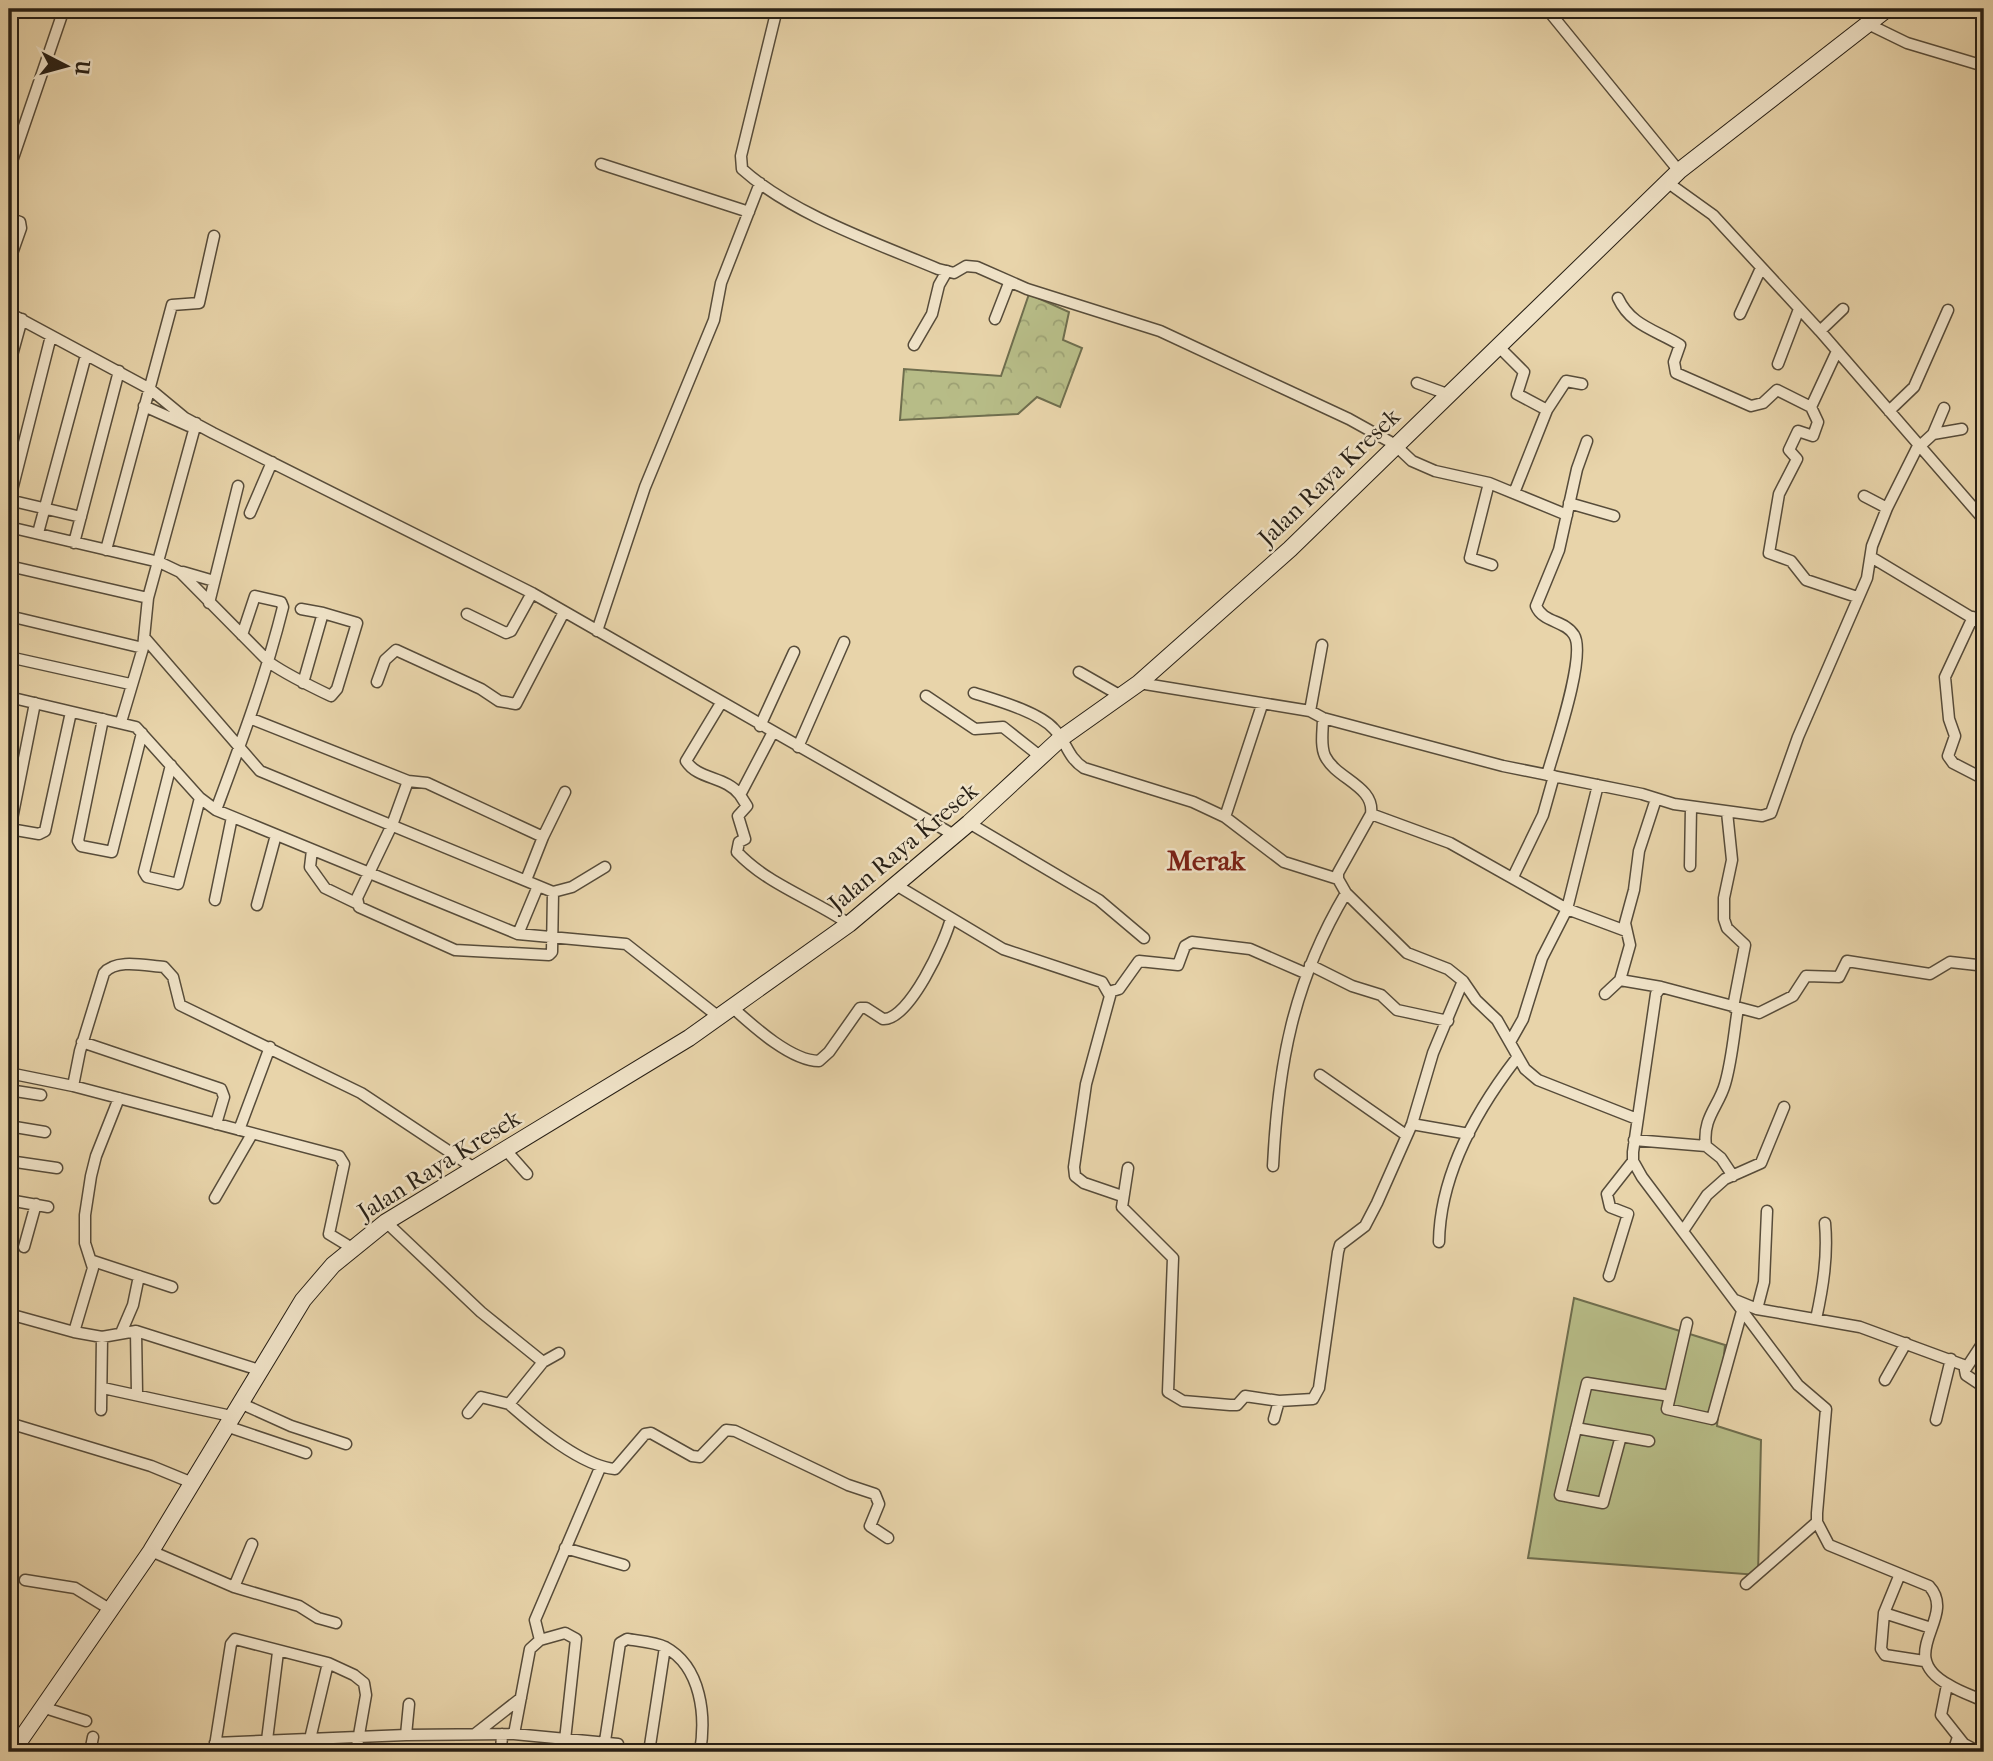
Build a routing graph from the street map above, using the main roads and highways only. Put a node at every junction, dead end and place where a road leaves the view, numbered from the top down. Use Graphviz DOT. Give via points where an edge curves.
graph roads {
  1 [pos="1886,9"];
  2 [pos="12,1752"];
  1 -- 2 [label="main road, Jalan Raya Kresek" via="1673,176 1290,548 1139,683 1060,739 849,924 727,1013 600,1094 504,1148 352,1248 303,1300 151,1550"];
}
